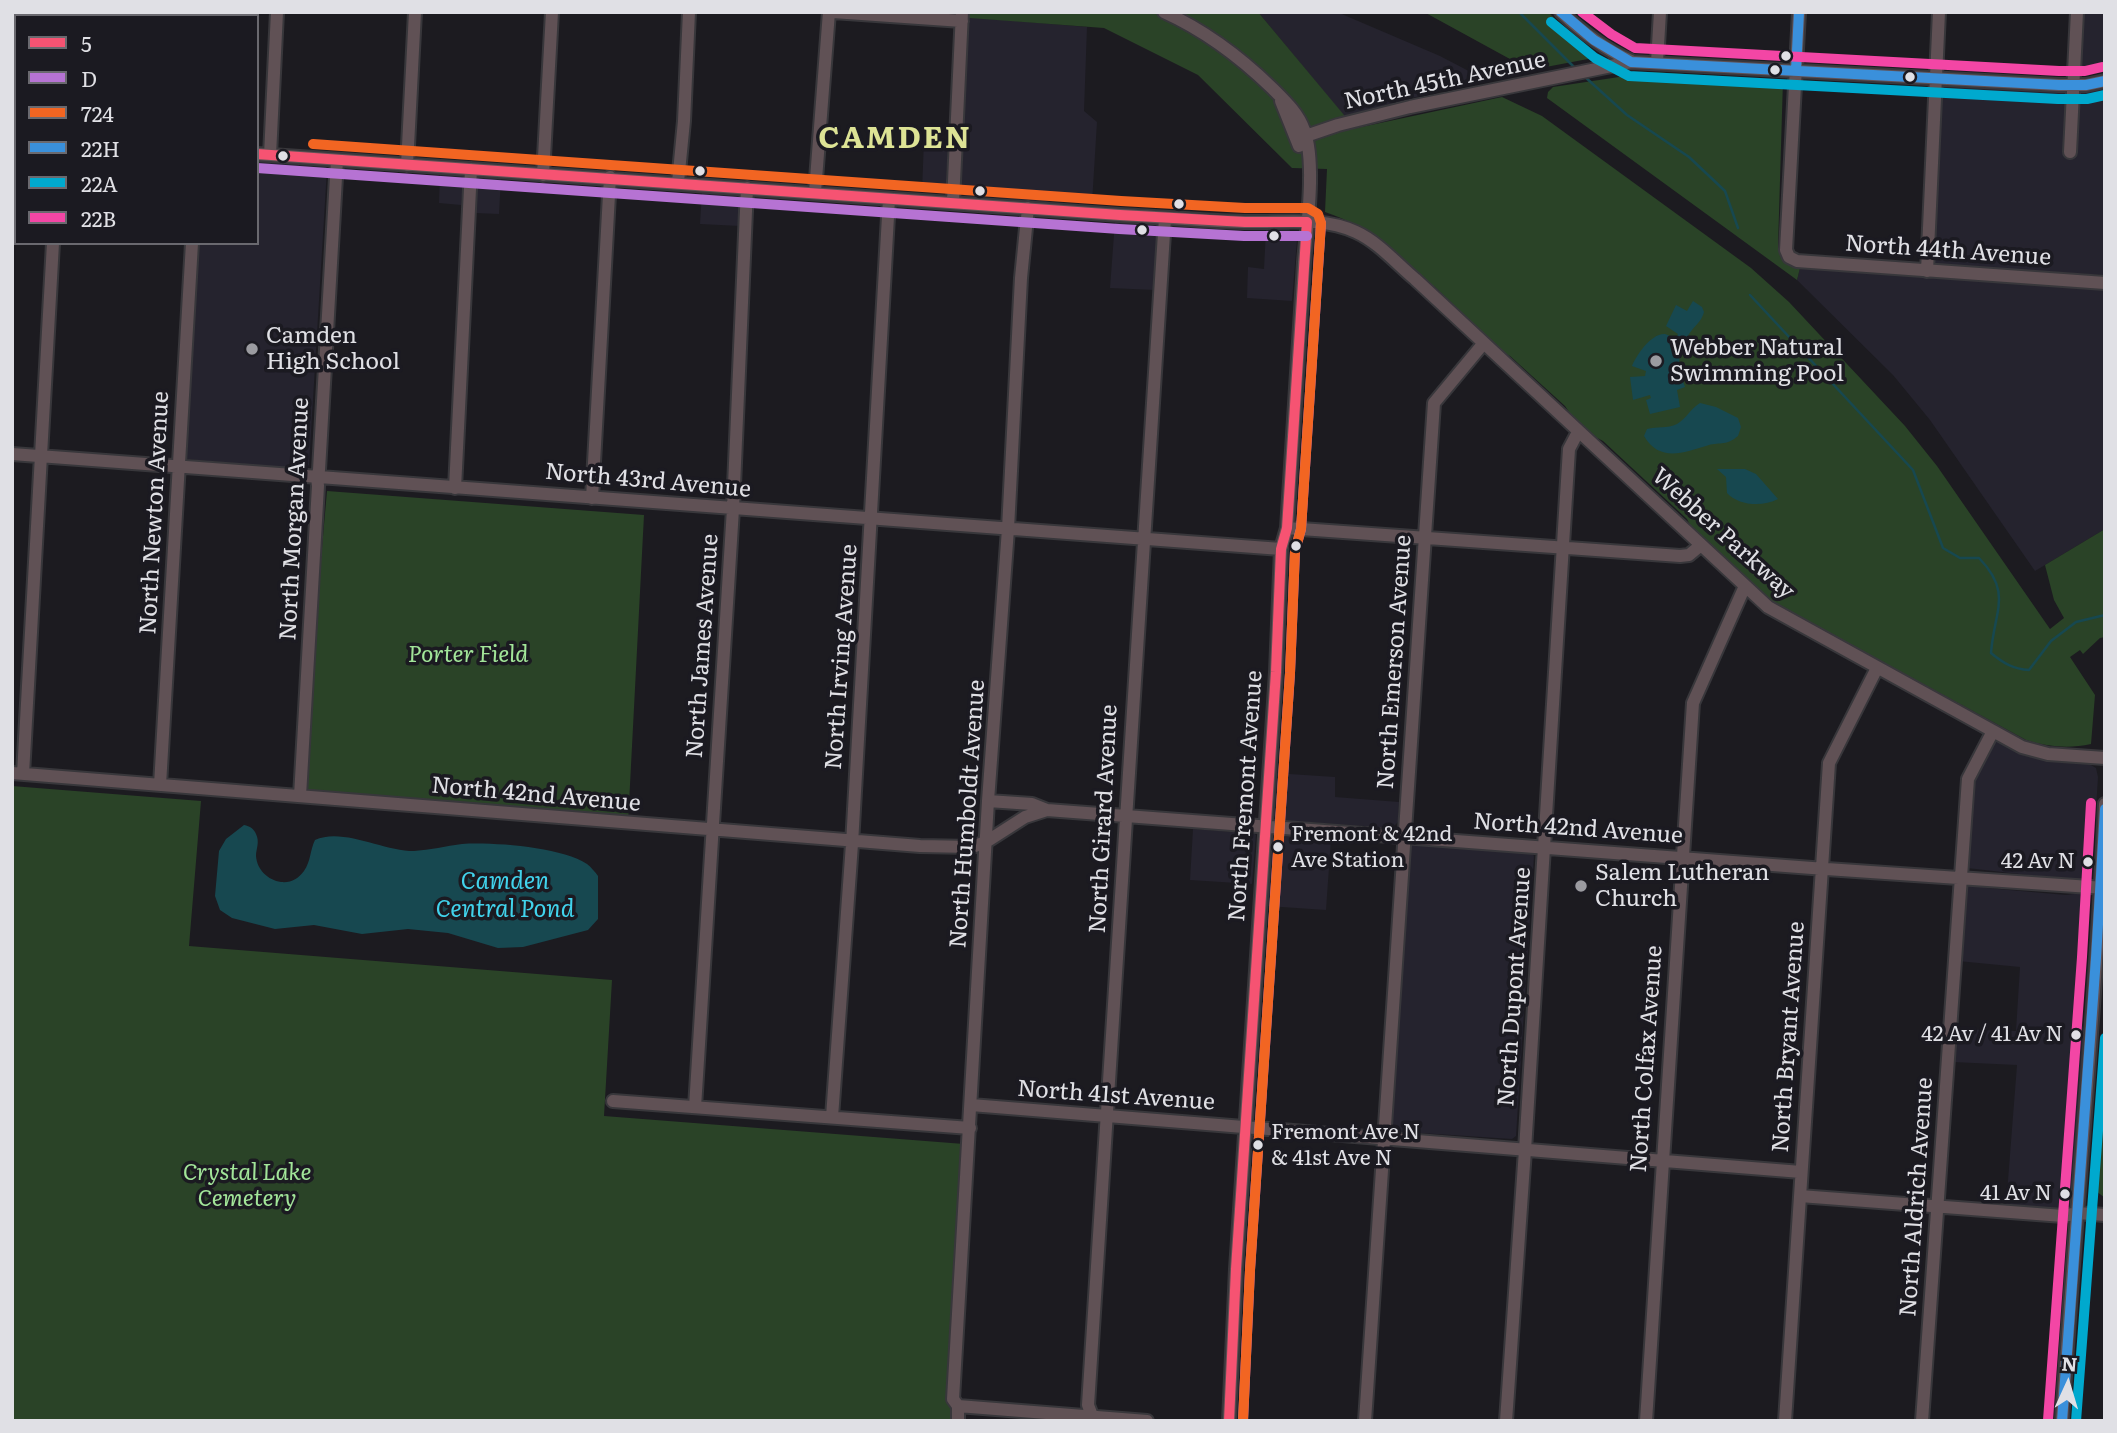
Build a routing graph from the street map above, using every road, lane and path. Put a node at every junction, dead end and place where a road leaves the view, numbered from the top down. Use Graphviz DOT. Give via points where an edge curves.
graph roads {
  1 [pos="277,12"];
  2 [pos="415,12"];
  3 [pos="552,12"];
  4 [pos="689,12"];
  5 [pos="831,12"];
  6 [pos="1164,12"];
  7 [pos="1561,12"];
  8 [pos="1660,12"];
  9 [pos="1799,12"];
  10 [pos="1939,12"];
  11 [pos="2077,12"];
  12 [pos="962,17"];
  13 [pos="1631,62"];
  14 [pos="1657,62"];
  15 [pos="1796,70"];
  16 [pos="1935,78"];
  17 [pos="2105,81"];
  18 [pos="2073,85"];
  19 [pos="1301,138"];
  20 [pos="2070,152"];
  21 [pos="264,154"];
  22 [pos="337,160"];
  23 [pos="407,165"];
  24 [pos="471,169"];
  25 [pos="543,175"];
  26 [pos="610,177"];
  27 [pos="678,183"];
  28 [pos="747,188"];
  29 [pos="815,192"];
  30 [pos="889,199"];
  31 [pos="953,202"];
  32 [pos="1028,208"];
  33 [pos="1164,218"];
  34 [pos="1307,222"];
  35 [pos="53,245"];
  36 [pos="192,245"];
  37 [pos="1927,271"];
  38 [pos="2105,283"];
  39 [pos="1483,344"];
  40 [pos="1578,432"];
  41 [pos="12,454"];
  42 [pos="41,456"];
  43 [pos="177,466"];
  44 [pos="317,477"];
  45 [pos="454,488"];
  46 [pos="592,498"];
  47 [pos="733,509"];
  48 [pos="872,519"];
  49 [pos="1287,528"];
  50 [pos="1009,529"];
  51 [pos="1143,539"];
  52 [pos="1424,539"];
  53 [pos="1701,545"];
  54 [pos="1563,548"];
  55 [pos="1281,549"];
  56 [pos="1745,586"];
  57 [pos="1877,668"];
  58 [pos="1993,731"];
  59 [pos="2105,758"];
  60 [pos="18,774"];
  61 [pos="160,785"];
  62 [pos="300,796"];
  63 [pos="988,801"];
  64 [pos="2105,804"];
  65 [pos="1047,810"];
  66 [pos="1126,815"];
  67 [pos="1265,826"];
  68 [pos="712,830"];
  69 [pos="1404,837"];
  70 [pos="850,841"];
  71 [pos="986,842"];
  72 [pos="1545,848"];
  73 [pos="1681,858"];
  74 [pos="1822,868"];
  75 [pos="1961,878"];
  76 [pos="2103,887"];
  77 [pos="613,1101"];
  78 [pos="971,1105"];
  79 [pos="695,1107"];
  80 [pos="1108,1116"];
  81 [pos="832,1117"];
  82 [pos="1245,1127"];
  83 [pos="970,1128"];
  84 [pos="1384,1139"];
  85 [pos="1525,1150"];
  86 [pos="1662,1161"];
  87 [pos="1801,1172"];
  88 [pos="1800,1196"];
  89 [pos="1937,1206"];
  90 [pos="2078,1213"];
  91 [pos="2105,1214"];
  92 [pos="958,1406"];
  93 [pos="1094,1419"];
  94 [pos="958,1421"];
  95 [pos="1147,1421"];
  96 [pos="1229,1421"];
  97 [pos="1366,1421"];
  98 [pos="1506,1421"];
  99 [pos="1646,1421"];
  100 [pos="1785,1421"];
  101 [pos="1922,1421"];
  102 [pos="2062,1421"];
  1 -- 21 [label="street"];
  2 -- 23 [label="street"];
  3 -- 25 [label="street"];
  4 -- 27 [label="street"];
  5 -- 12 [label="street"];
  5 -- 29 [label="street"];
  6 -- 19 [label="street" via="1229,49 1276,92 1294,110"];
  7 -- 13 [label="street" via="1589,38"];
  8 -- 14 [label="street"];
  9 -- 15 [label="street"];
  10 -- 16 [label="street"];
  11 -- 18 [label="street"];
  12 -- 31 [label="street"];
  13 -- 14 [label="street, North 45th Avenue"];
  13 -- 19 [label="street, North 45th Avenue" via="1410,107"];
  14 -- 15 [label="street, North 45th Avenue"];
  15 -- 16 [label="street, North 45th Avenue"];
  15 -- 37 [label="street, North 44th Avenue" via="1789,257"];
  16 -- 18 [label="street, North 45th Avenue"];
  16 -- 37 [label="street"];
  17 -- 18 [label="street, North 45th Avenue"];
  18 -- 20 [label="street"];
  19 -- 34 [label="street, North Fremont Avenue" via="1309,174"];
  21 -- 22 [label="street"];
  22 -- 23 [label="street"];
  22 -- 44 [label="street, North Morgan Avenue"];
  23 -- 24 [label="street"];
  24 -- 25 [label="street"];
  24 -- 45 [label="street"];
  25 -- 26 [label="street"];
  26 -- 27 [label="street"];
  26 -- 46 [label="street"];
  27 -- 28 [label="street"];
  28 -- 29 [label="street"];
  28 -- 47 [label="street, North James Avenue"];
  29 -- 30 [label="street"];
  30 -- 31 [label="street"];
  30 -- 48 [label="street, North Irving Avenue"];
  31 -- 32 [label="street"];
  32 -- 33 [label="street"];
  32 -- 50 [label="street, North Humboldt Avenue"];
  33 -- 34 [label="street"];
  33 -- 51 [label="street, North Girard Avenue"];
  34 -- 39 [label="street, Webber Parkway" via="1340,226 1373,243"];
  34 -- 49 [label="street, North Fremont Avenue"];
  35 -- 42 [label="street"];
  36 -- 43 [label="street, North Newton Avenue"];
  37 -- 38 [label="street, North 44th Avenue"];
  39 -- 40 [label="street, Webber Parkway"];
  39 -- 52 [label="street, North Emerson Avenue" via="1434,404"];
  40 -- 53 [label="street, Webber Parkway"];
  40 -- 54 [label="street, North Dupont Avenue" via="1569,449"];
  41 -- 42 [label="street, North 43rd Avenue"];
  42 -- 43 [label="street, North 43rd Avenue"];
  42 -- 60 [label="street"];
  43 -- 44 [label="street, North 43rd Avenue"];
  43 -- 61 [label="street, North Newton Avenue"];
  44 -- 45 [label="street, North 43rd Avenue"];
  44 -- 62 [label="street, North Morgan Avenue"];
  45 -- 46 [label="street, North 43rd Avenue"];
  46 -- 47 [label="street, North 43rd Avenue"];
  47 -- 48 [label="street, North 43rd Avenue"];
  47 -- 68 [label="street, North James Avenue"];
  48 -- 50 [label="street, North 43rd Avenue"];
  48 -- 70 [label="street, North Irving Avenue"];
  49 -- 52 [label="street"];
  49 -- 55 [label="street, North Fremont Avenue"];
  50 -- 51 [label="street, North 43rd Avenue"];
  50 -- 63 [label="street, North Humboldt Avenue"];
  51 -- 55 [label="street, North 43rd Avenue"];
  51 -- 66 [label="street, North Girard Avenue"];
  52 -- 54 [label="street"];
  52 -- 69 [label="street, North Emerson Avenue"];
  53 -- 54 [label="street" via="1689,555"];
  53 -- 56 [label="street, Webber Parkway"];
  54 -- 72 [label="street, North Dupont Avenue"];
  55 -- 67 [label="street, North Fremont Avenue"];
  56 -- 57 [label="street, Webber Parkway" via="1784,617"];
  56 -- 73 [label="street, North Colfax Avenue" via="1693,703"];
  57 -- 58 [label="street, Webber Parkway"];
  57 -- 74 [label="street, North Bryant Avenue" via="1829,763"];
  58 -- 59 [label="street, Webber Parkway" via="2040,752"];
  58 -- 75 [label="street, North Aldrich Avenue" via="1968,779"];
  60 -- 61 [label="street, North 42nd Avenue"];
  61 -- 62 [label="street, North 42nd Avenue"];
  62 -- 68 [label="street, North 42nd Avenue"];
  63 -- 65 [label="street, North 42nd Avenue" via="1032,804"];
  63 -- 71 [label="street, North Humboldt Avenue"];
  64 -- 76 [label="street"];
  65 -- 66 [label="street, North 42nd Avenue"];
  65 -- 71 [label="street, North 42nd Avenue" via="1025,817"];
  66 -- 67 [label="street, North 42nd Avenue"];
  66 -- 80 [label="street, North Girard Avenue"];
  67 -- 69 [label="street, North 42nd Avenue"];
  67 -- 82 [label="street, North Fremont Avenue"];
  68 -- 70 [label="street, North 42nd Avenue"];
  68 -- 79 [label="street, North James Avenue"];
  69 -- 72 [label="street, North 42nd Avenue"];
  69 -- 84 [label="street, North Emerson Avenue"];
  70 -- 71 [label="street, North 42nd Avenue" via="960,848"];
  70 -- 81 [label="street, North Irving Avenue"];
  71 -- 78 [label="street, North Humboldt Avenue"];
  72 -- 73 [label="street, North 42nd Avenue"];
  72 -- 85 [label="street, North Dupont Avenue"];
  73 -- 74 [label="street, North 42nd Avenue"];
  73 -- 86 [label="street, North Colfax Avenue"];
  74 -- 75 [label="street, North 42nd Avenue"];
  74 -- 87 [label="street, North Bryant Avenue"];
  75 -- 76 [label="street, North 42nd Avenue"];
  75 -- 89 [label="street, North Aldrich Avenue"];
  76 -- 90 [label="street"];
  77 -- 79 [label="street"];
  78 -- 80 [label="street, North 41st Avenue"];
  78 -- 83 [label="street, North Humboldt Avenue"];
  79 -- 81 [label="street"];
  80 -- 82 [label="street, North 41st Avenue"];
  80 -- 93 [label="street, North Girard Avenue" via="1088,1405"];
  81 -- 83 [label="street"];
  82 -- 84 [label="street, North 41st Avenue"];
  82 -- 96 [label="street, North Fremont Avenue"];
  83 -- 92 [label="street, North Humboldt Avenue" via="953,1399"];
  84 -- 85 [label="street, North 41st Avenue"];
  84 -- 97 [label="street, North Emerson Avenue"];
  85 -- 86 [label="street, North 41st Avenue"];
  85 -- 98 [label="street, North Dupont Avenue"];
  86 -- 87 [label="street, North 41st Avenue"];
  86 -- 99 [label="street, North Colfax Avenue"];
  87 -- 88 [label="street, North Bryant Avenue"];
  88 -- 89 [label="street"];
  88 -- 100 [label="street, North Bryant Avenue"];
  89 -- 90 [label="street" via="2063,1216"];
  89 -- 101 [label="street, North Aldrich Avenue"];
  90 -- 91 [label="street"];
  90 -- 102 [label="street"];
  92 -- 93 [label="street"];
  92 -- 94 [label="street, North Humboldt Avenue"];
  93 -- 95 [label="street"];
}
